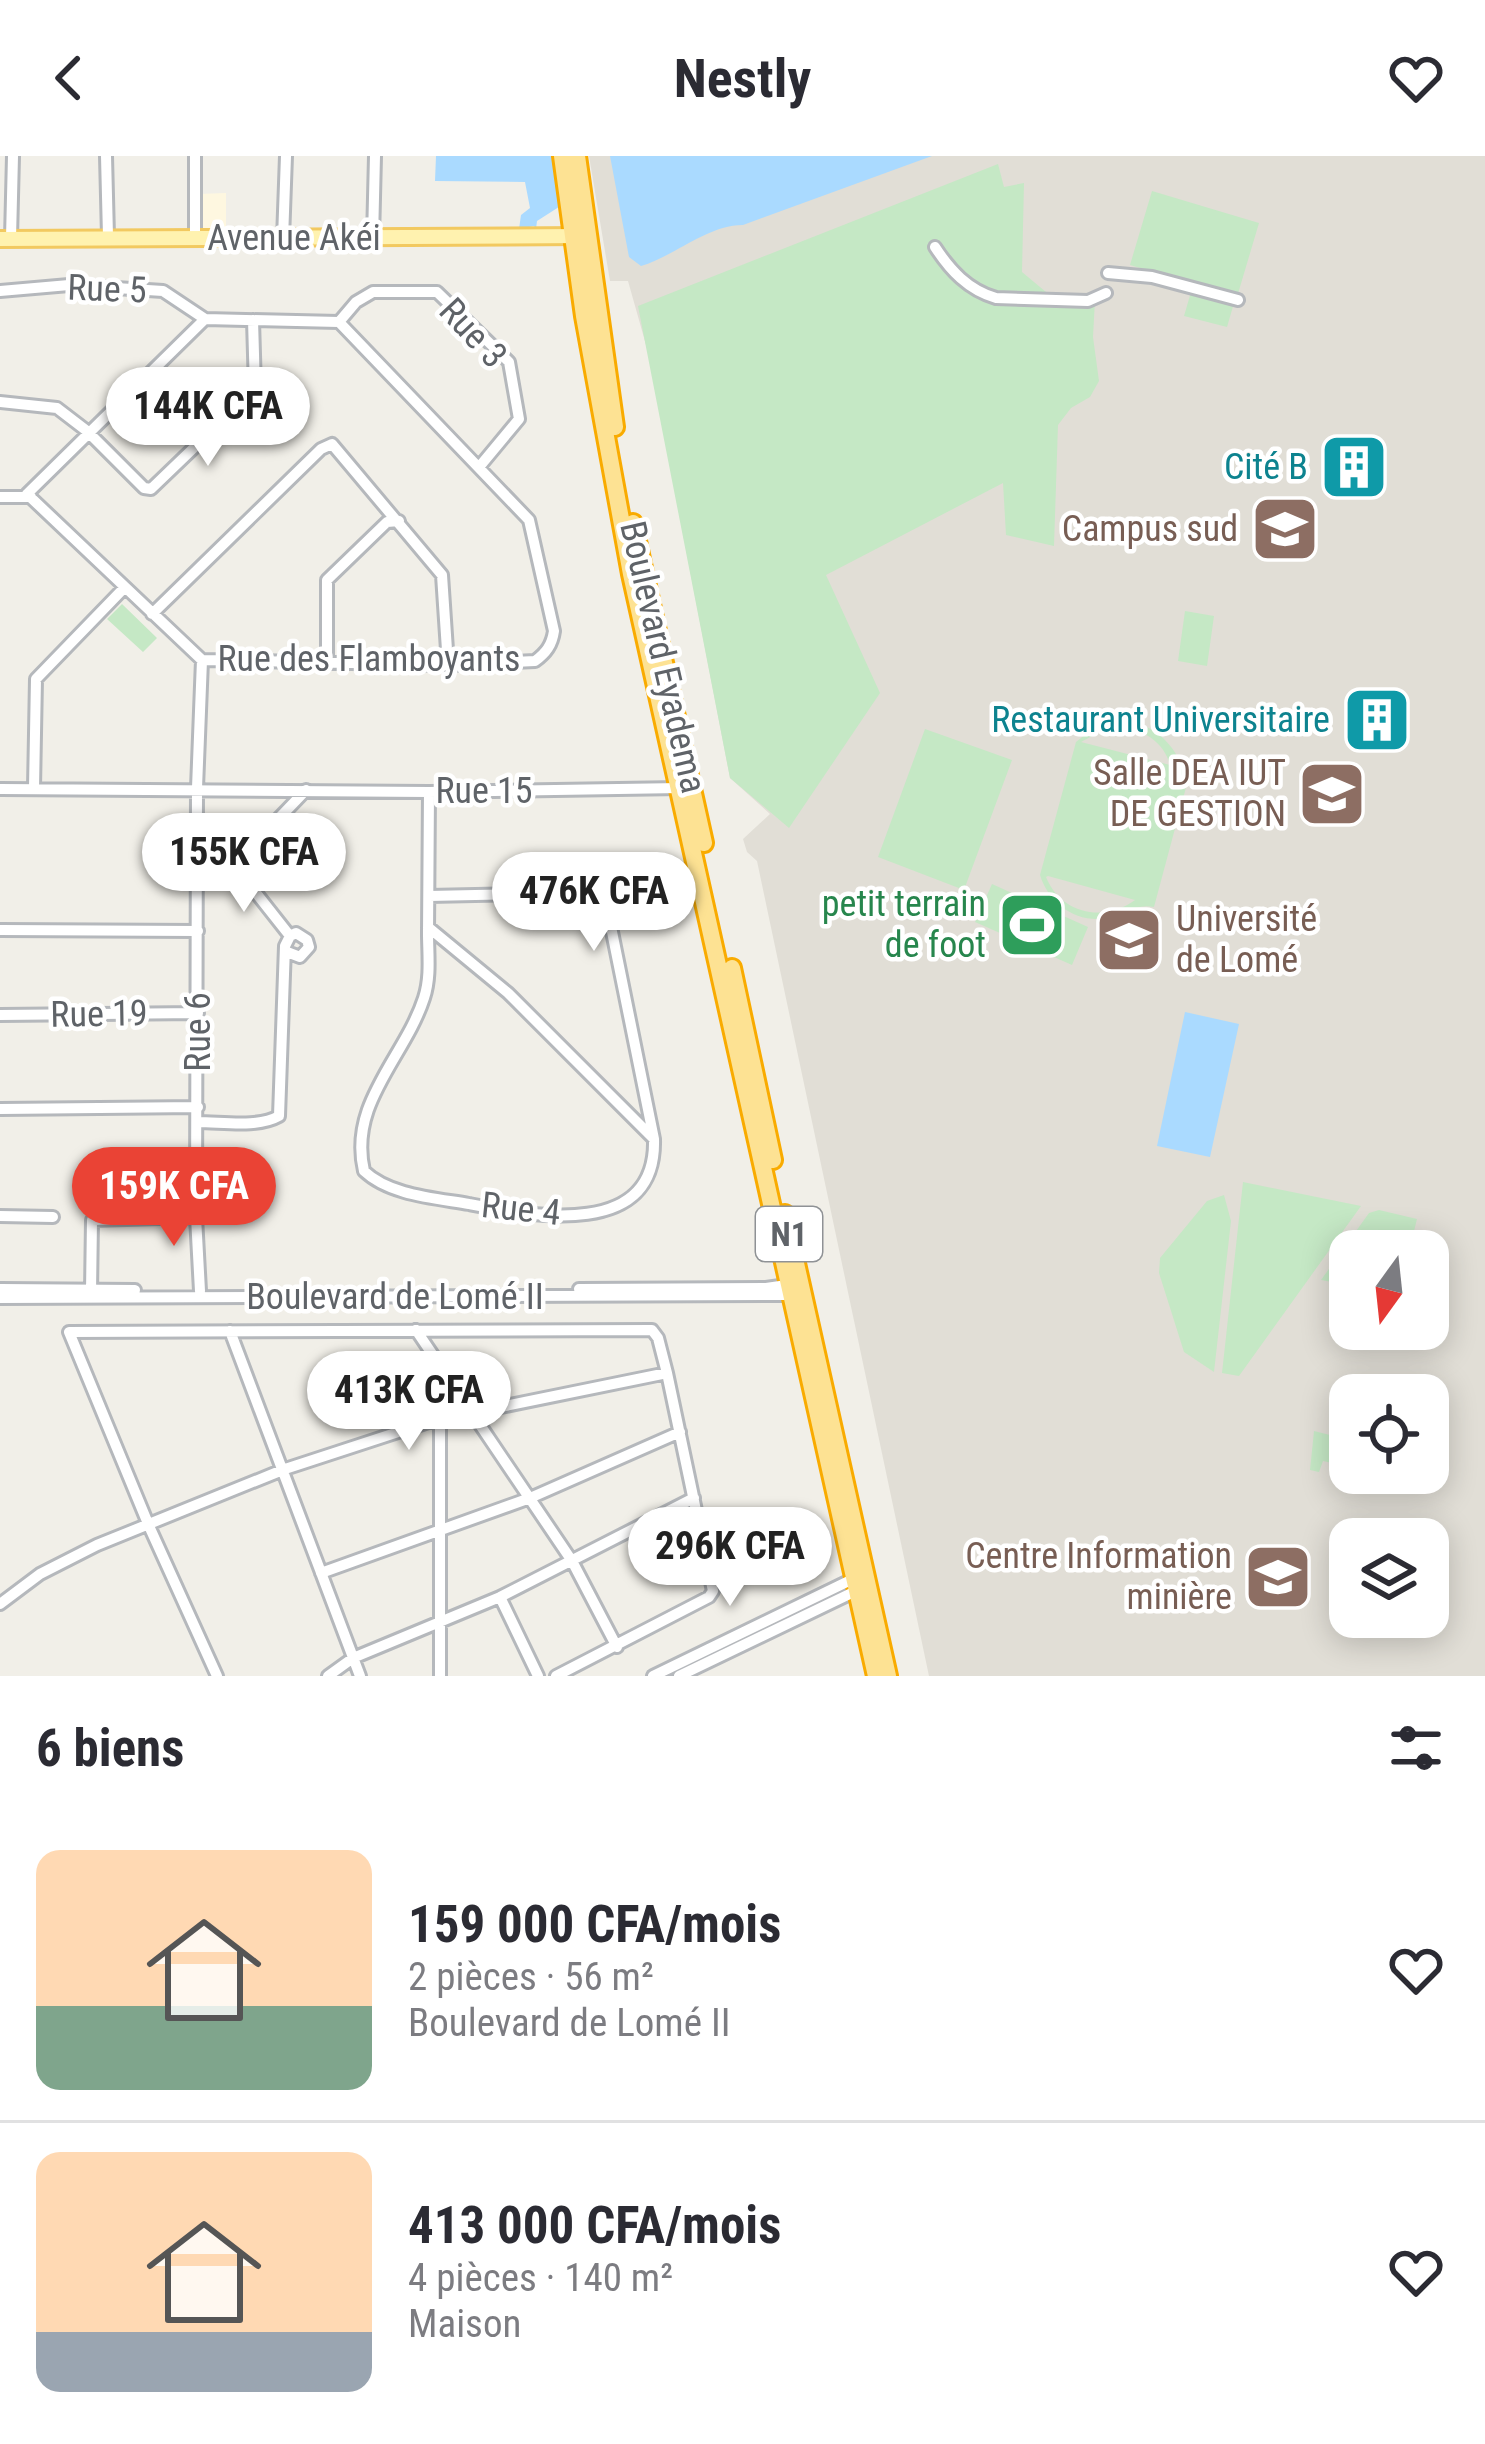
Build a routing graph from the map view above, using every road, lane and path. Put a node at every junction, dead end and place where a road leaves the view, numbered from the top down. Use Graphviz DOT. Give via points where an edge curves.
graph roads {
  1 [pos="13,156"];
  2 [pos="106,156"];
  3 [pos="195,156"];
  4 [pos="286,156"];
  5 [pos="375,156"];
  6 [pos="562,156"];
  7 [pos="577,156"];
  8 [pos="108,236"];
  9 [pos="580,236"];
  10 [pos="6,238"];
  11 [pos="195,238"];
  12 [pos="283,239"];
  13 [pos="373,239"];
  14 [pos="934,247"];
  15 [pos="1108,273"];
  16 [pos="0,291"];
  17 [pos="1106,293"];
  18 [pos="1238,300"];
  19 [pos="206,319"];
  20 [pos="253,320"];
  21 [pos="339,322"];
  22 [pos="0,402"];
  23 [pos="87,431"];
  24 [pos="480,466"];
  25 [pos="0,497"];
  26 [pos="31,497"];
  27 [pos="399,521"];
  28 [pos="125,587"];
  29 [pos="152,614"];
  30 [pos="202,660"];
  31 [pos="327,664"];
  32 [pos="448,664"];
  33 [pos="34,788"];
  34 [pos="197,788"];
  35 [pos="0,789"];
  36 [pos="687,789"];
  37 [pos="306,790"];
  38 [pos="429,792"];
  39 [pos="234,865"];
  40 [pos="197,866"];
  41 [pos="429,896"];
  42 [pos="428,927"];
  43 [pos="0,930"];
  44 [pos="198,931"];
  45 [pos="290,935"];
  46 [pos="287,952"];
  47 [pos="198,1013"];
  48 [pos="0,1015"];
  49 [pos="199,1107"];
  50 [pos="0,1109"];
  51 [pos="198,1122"];
  52 [pos="655,1139"];
  53 [pos="196,1210"];
  54 [pos="0,1216"];
  55 [pos="53,1217"];
  56 [pos="795,1289"];
  57 [pos="200,1291"];
  58 [pos="0,1293"];
  59 [pos="91,1293"];
  60 [pos="416,1330"];
  61 [pos="230,1331"];
  62 [pos="440,1365"];
  63 [pos="667,1373"];
  64 [pos="472,1412"];
  65 [pos="440,1419"];
  66 [pos="680,1432"];
  67 [pos="284,1469"];
  68 [pos="530,1498"];
  69 [pos="694,1498"];
  70 [pos="149,1526"];
  71 [pos="440,1534"];
  72 [pos="572,1561"];
  73 [pos="321,1573"];
  74 [pos="859,1583"];
  75 [pos="500,1597"];
  76 [pos="0,1604"];
  77 [pos="440,1622"];
  78 [pos="617,1647"];
  79 [pos="353,1658"];
  80 [pos="217,1676"];
  81 [pos="328,1676"];
  82 [pos="361,1676"];
  83 [pos="440,1676"];
  84 [pos="538,1676"];
  85 [pos="556,1676"];
  86 [pos="653,1676"];
  87 [pos="679,1676"];
  88 [pos="875,1676"];
  89 [pos="888,1676"];
  1 -- 10 [label="street"];
  2 -- 8 [label="street"];
  3 -- 11 [label="street"];
  4 -- 12 [label="street"];
  5 -- 13 [label="street"];
  6 -- 9 [label="highway, N1"];
  7 -- 9 [label="highway, Boulevard Eyadema / N1"];
  8 -- 10 [label="main road, Avenue Akéi"];
  8 -- 11 [label="main road, Avenue Akéi"];
  9 -- 13 [label="main road, Avenue Akéi"];
  9 -- 36 [label="highway, Boulevard Eyadema / N1"];
  11 -- 12 [label="main road, Avenue Akéi"];
  12 -- 13 [label="main road, Avenue Akéi"];
  14 -- 17 [label="street" via="959,278 996,298 1088,301"];
  15 -- 18 [label="street"];
  16 -- 19 [label="street, Rue 5" via="163,291"];
  19 -- 20 [label="street"];
  19 -- 23 [label="street"];
  20 -- 21 [label="street"];
  20 -- 23 [label="street" via="255,389 156,485 143,488"];
  21 -- 24 [label="street, Rue des Flamboyants"];
  21 -- 24 [label="street, Rue 3" via="373,292 430,290 504,357 518,419"];
  22 -- 23 [label="street" via="58,408"];
  23 -- 26 [label="street"];
  24 -- 32 [label="street, Rue des Flamboyants" via="529,520 553,641 535,661"];
  25 -- 26 [label="street"];
  26 -- 28 [label="street, Rue des Flamboyants"];
  27 -- 29 [label="street" via="326,445"];
  27 -- 31 [label="street" via="387,522 327,580"];
  27 -- 32 [label="street" via="442,575"];
  28 -- 29 [label="street, Rue des Flamboyants"];
  28 -- 33 [label="street" via="36,679"];
  29 -- 30 [label="street, Rue des Flamboyants"];
  30 -- 31 [label="street, Rue des Flamboyants"];
  30 -- 34 [label="street, Rue 6"];
  31 -- 32 [label="street, Rue des Flamboyants"];
  33 -- 34 [label="street, Rue 15"];
  33 -- 35 [label="street, Rue 15"];
  34 -- 37 [label="street, Rue 15"];
  34 -- 40 [label="street, Rue 6"];
  36 -- 38 [label="street, Rue 15"];
  36 -- 56 [label="highway, Boulevard Eyadema / N1"];
  37 -- 38 [label="street, Rue 15"];
  37 -- 39 [label="street"];
  38 -- 41 [label="street, Rue 4"];
  39 -- 40 [label="street"];
  39 -- 45 [label="street"];
  40 -- 44 [label="street, Rue 6"];
  41 -- 42 [label="street, Rue 4"];
  41 -- 52 [label="street" via="575,892 608,912"];
  42 -- 52 [label="street" via="508,993"];
  42 -- 52 [label="street, Rue 4" via="425,996 361,1131 364,1171 376,1183 535,1215 586,1214 643,1187 654,1169"];
  43 -- 44 [label="street"];
  44 -- 47 [label="street, Rue 6"];
  45 -- 46 [label="street"];
  45 -- 46 [label="street" via="302,935 309,947 300,957"];
  46 -- 51 [label="street" via="279,1116"];
  47 -- 48 [label="street, Rue 19"];
  47 -- 49 [label="street, Rue 6"];
  49 -- 50 [label="street"];
  49 -- 51 [label="street, Rue 6"];
  51 -- 53 [label="street, Rue 6"];
  53 -- 57 [label="street, Rue 6"];
  53 -- 59 [label="street" via="92,1220"];
  54 -- 55 [label="street"];
  56 -- 57 [label="street, Boulevard de Lomé II"];
  56 -- 59 [label="street, Boulevard de Lomé II"];
  56 -- 74 [label="highway, N1"];
  57 -- 59 [label="street, Boulevard de Lomé II"];
  58 -- 59 [label="street, Boulevard de Lomé II"];
  60 -- 61 [label="street"];
  60 -- 62 [label="street"];
  60 -- 63 [label="street" via="648,1328"];
  61 -- 67 [label="street"];
  61 -- 70 [label="street" via="69,1332"];
  62 -- 64 [label="street"];
  62 -- 65 [label="street"];
  63 -- 64 [label="street"];
  63 -- 66 [label="street"];
  64 -- 65 [label="street"];
  64 -- 68 [label="street"];
  65 -- 67 [label="street"];
  65 -- 71 [label="street"];
  66 -- 68 [label="street"];
  66 -- 69 [label="street"];
  67 -- 70 [label="street"];
  67 -- 73 [label="street"];
  68 -- 71 [label="street"];
  68 -- 72 [label="street"];
  69 -- 72 [label="street"];
  69 -- 78 [label="street" via="712,1595"];
  70 -- 76 [label="street" via="40,1574"];
  70 -- 80 [label="street"];
  71 -- 73 [label="street"];
  71 -- 77 [label="street"];
  72 -- 75 [label="street"];
  72 -- 78 [label="street"];
  73 -- 79 [label="street"];
  74 -- 86 [label="street"];
  74 -- 87 [label="street"];
  74 -- 88 [label="highway, N1"];
  74 -- 89 [label="highway, N1"];
  75 -- 77 [label="street"];
  75 -- 84 [label="street"];
  77 -- 79 [label="street"];
  77 -- 83 [label="street"];
  78 -- 85 [label="street"];
  79 -- 81 [label="street"];
  79 -- 82 [label="street"];
}
